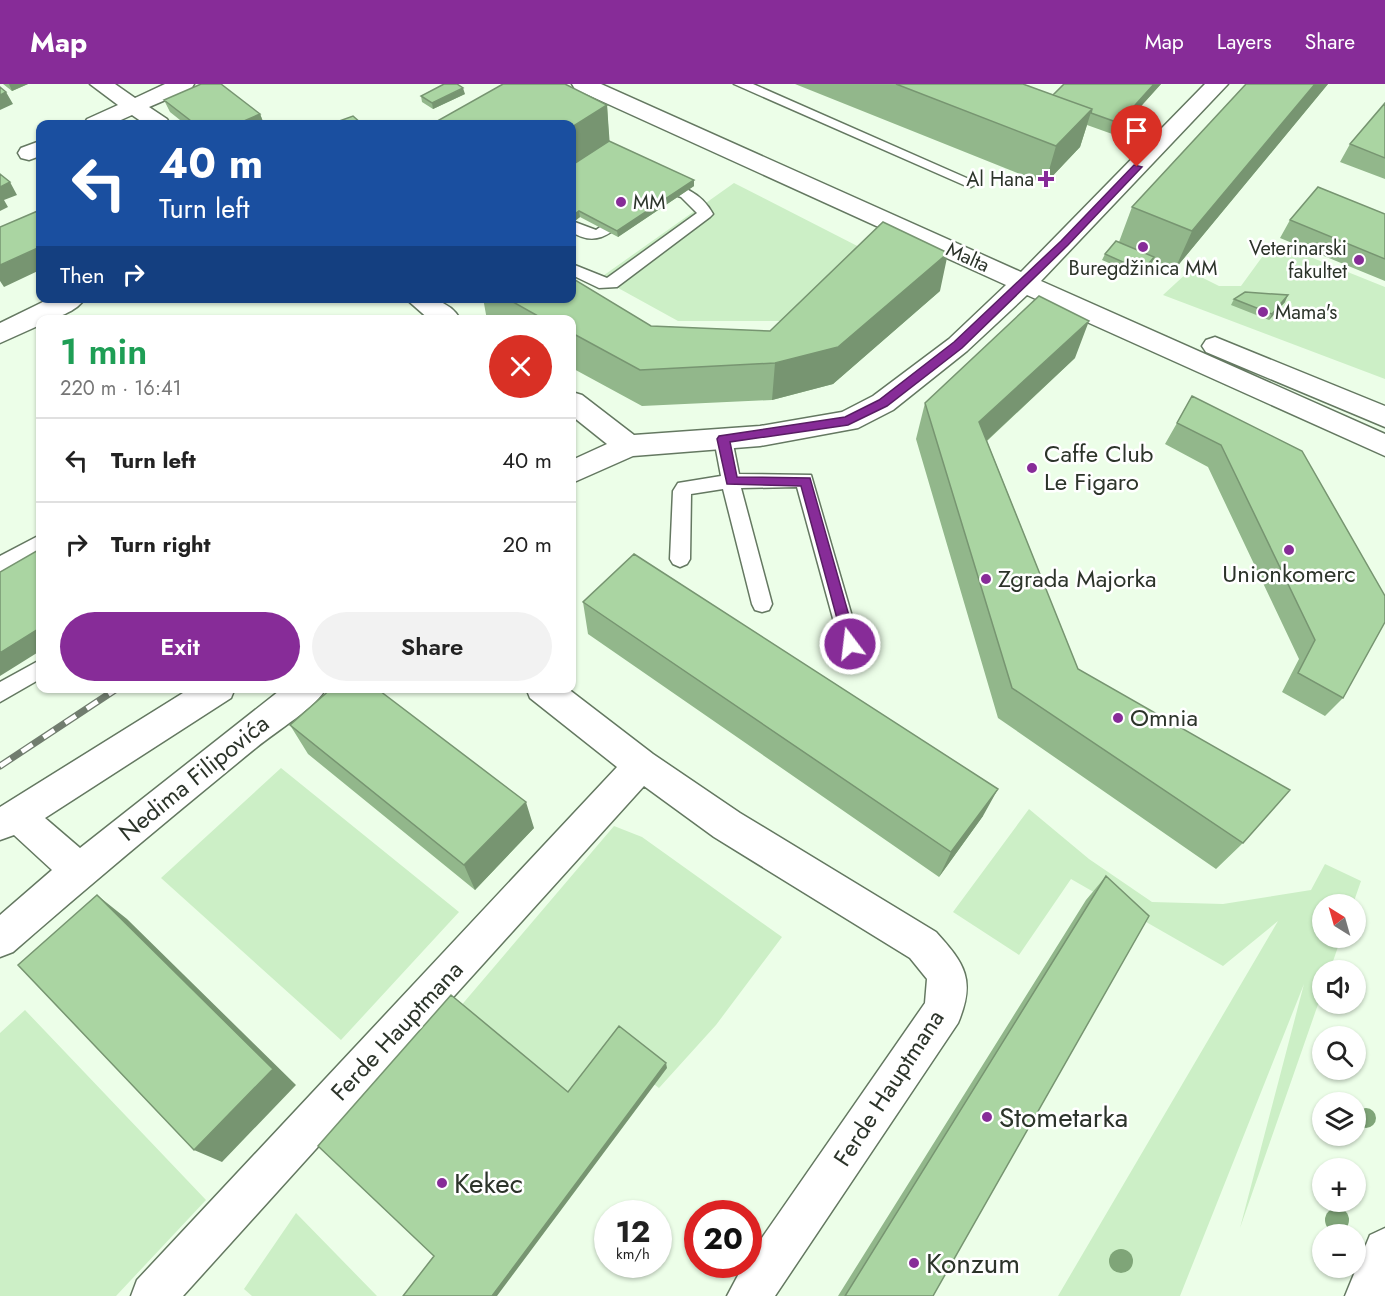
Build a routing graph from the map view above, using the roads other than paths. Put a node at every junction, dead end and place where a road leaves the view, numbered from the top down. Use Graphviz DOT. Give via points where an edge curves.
graph roads {
  1 [pos="101,84"];
  2 [pos="183,84"];
  3 [pos="583,84"];
  4 [pos="625,84"];
  5 [pos="741,84"];
  6 [pos="1216,84"];
  7 [pos="134,108"];
  8 [pos="105,120"];
  9 [pos="153,120"];
  10 [pos="641,180"];
  11 [pos="971,183"];
  12 [pos="663,186"];
  13 [pos="576,228"];
  14 [pos="576,271"];
  15 [pos="1030,276"];
  16 [pos="62,303"];
  17 [pos="424,303"];
  18 [pos="441,315"];
  19 [pos="1,331"];
  20 [pos="576,405"];
  21 [pos="1385,417"];
  22 [pos="723,439"];
  23 [pos="629,446"];
  24 [pos="1385,446"];
  25 [pos="576,470"];
  26 [pos="732,481"];
  27 [pos="36,544"];
  28 [pos="680,559"];
  29 [pos="0,565"];
  30 [pos="762,604"];
  31 [pos="850,644"];
  32 [pos="36,671"];
  33 [pos="0,693"];
  34 [pos="211,693"];
  35 [pos="303,693"];
  36 [pos="548,693"];
  37 [pos="641,765"];
  38 [pos="9,820"];
  39 [pos="79,871"];
  40 [pos="0,939"];
  41 [pos="1385,1250"];
  42 [pos="153,1296"];
  43 [pos="749,1296"];
  44 [pos="1367,1296"];
  1 -- 7 [label="street"];
  2 -- 7 [label="street"];
  3 -- 15 [label="street, Malta"];
  4 -- 15 [label="street, Malta"];
  5 -- 11 [label="lane"];
  6 -- 15 [label="street"];
  7 -- 8 [label="street"];
  7 -- 9 [label="street"];
  10 -- 12 [label="lane"];
  12 -- 13 [label="lane" via="599,236"];
  12 -- 14 [label="lane" via="684,192 702,204 705,214 611,283 599,283"];
  15 -- 21 [label="street, Malta"];
  15 -- 22 [label="street" via="958,345 883,403 848,421"];
  15 -- 24 [label="street, Malta"];
  16 -- 19 [label="street"];
  17 -- 18 [label="street"];
  20 -- 23 [label="street"];
  22 -- 23 [label="street"];
  22 -- 26 [label="lane"];
  23 -- 25 [label="street"];
  26 -- 28 [label="lane" via="688,486 682,491"];
  26 -- 30 [label="lane"];
  26 -- 31 [label="lane" via="806,482"];
  27 -- 29 [label="lane"];
  32 -- 33 [label="lane"];
  34 -- 38 [label="street"];
  35 -- 39 [label="street, Nedima Filipovića"];
  36 -- 37 [label="street, Ferde Hauptmana"];
  37 -- 42 [label="street, Ferde Hauptmana"];
  37 -- 43 [label="street, Ferde Hauptmana" via="727,825 923,945 947,974 944,1009"];
  38 -- 39 [label="street"];
  39 -- 40 [label="street, Nedima Filipovića"];
  41 -- 44 [label="street"];
}
